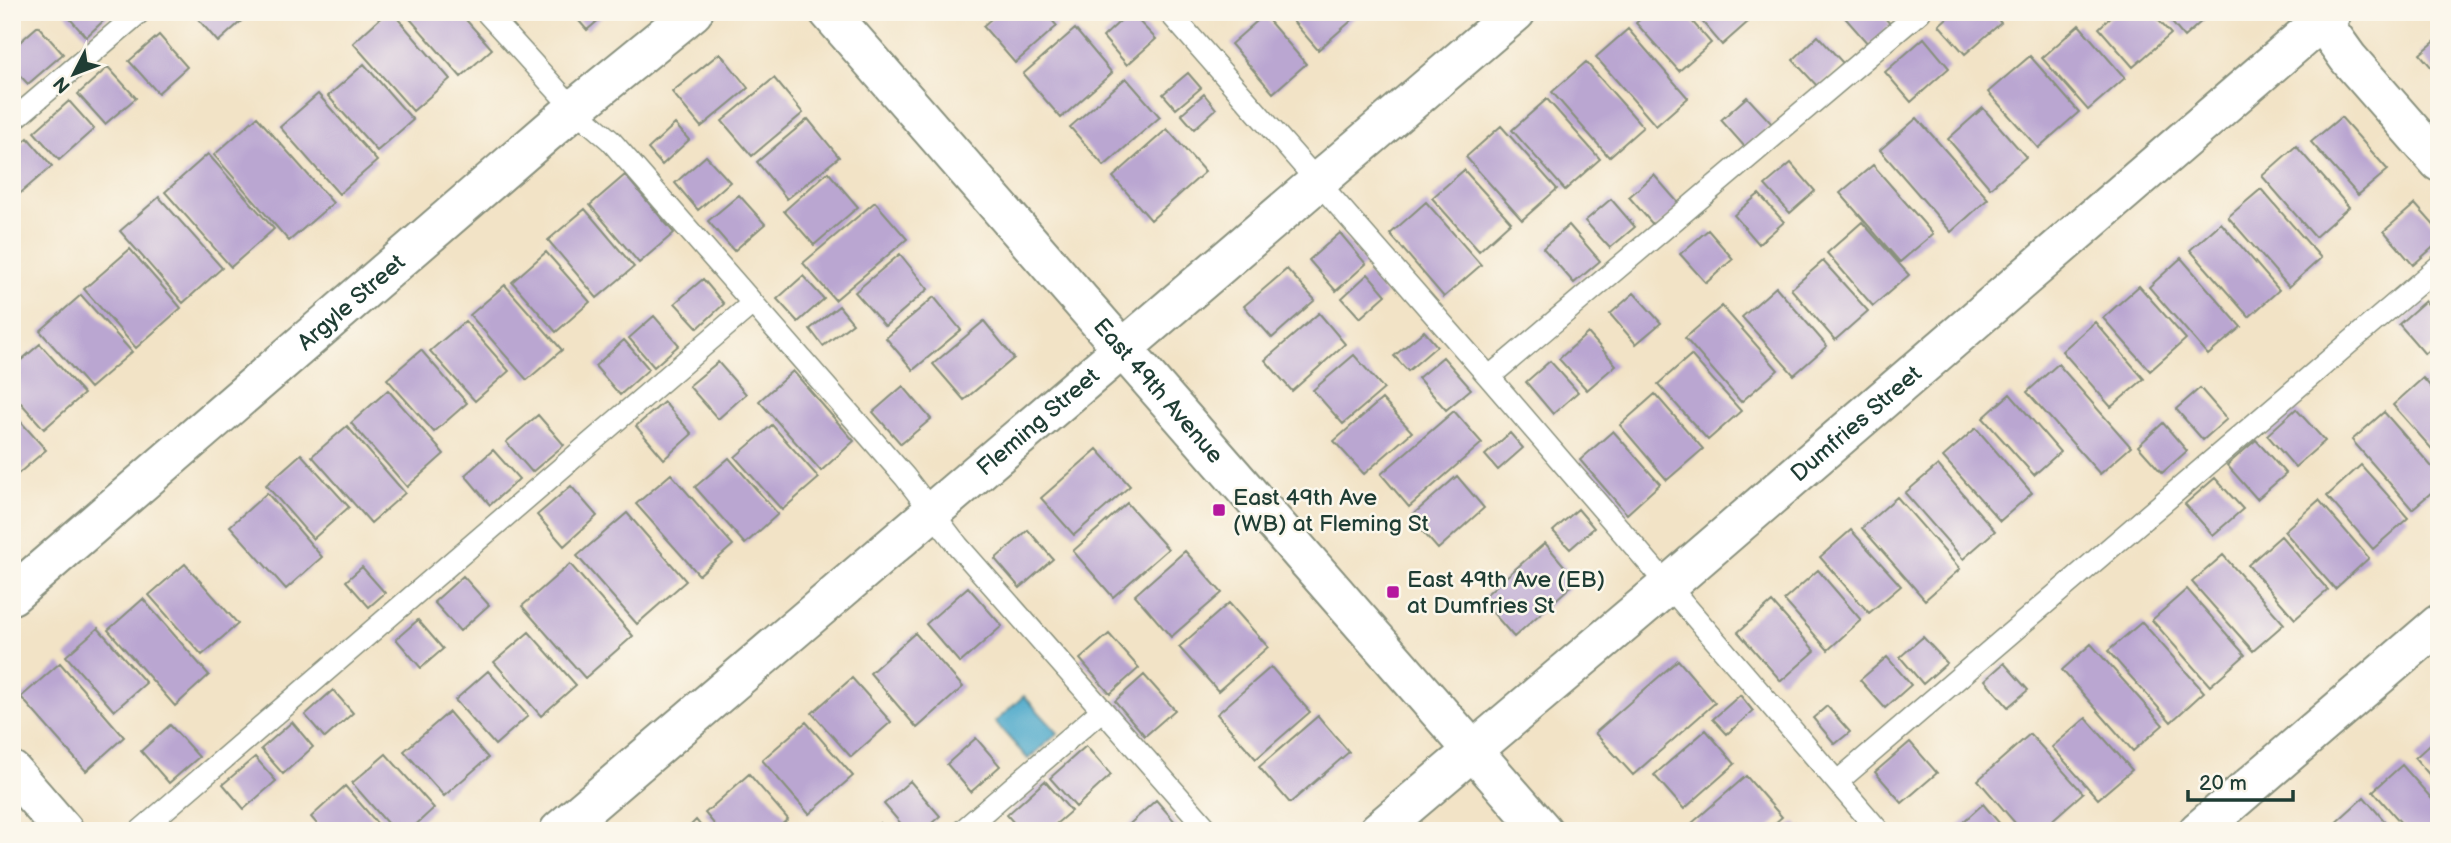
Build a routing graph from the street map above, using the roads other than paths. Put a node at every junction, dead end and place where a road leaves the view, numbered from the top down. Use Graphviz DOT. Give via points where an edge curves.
graph roads {
  1 [pos="140,12"];
  2 [pos="485,12"];
  3 [pos="693,12"];
  4 [pos="829,12"];
  5 [pos="1169,12"];
  6 [pos="1516,12"];
  7 [pos="1920,12"];
  8 [pos="2323,15"];
  9 [pos="573,109"];
  10 [pos="12,121"];
  11 [pos="2439,162"];
  12 [pos="1317,183"];
  13 [pos="2439,266"];
  14 [pos="753,303"];
  15 [pos="1121,348"];
  16 [pos="1489,377"];
  17 [pos="931,512"];
  18 [pos="1667,586"];
  19 [pos="12,595"];
  20 [pos="2439,625"];
  21 [pos="1102,710"];
  22 [pos="1474,750"];
  23 [pos="12,771"];
  24 [pos="1837,782"];
  25 [pos="64,831"];
  26 [pos="140,831"];
  27 [pos="559,831"];
  28 [pos="962,831"];
  29 [pos="1209,831"];
  30 [pos="1378,831"];
  31 [pos="1543,831"];
  32 [pos="1879,831"];
  33 [pos="2198,831"];
  1 -- 10 [label="lane"];
  2 -- 9 [label="lane"];
  3 -- 9 [label="street, Argyle Street"];
  4 -- 15 [label="street, East 49th Avenue"];
  5 -- 12 [label="lane"];
  6 -- 12 [label="street, Fleming Street"];
  7 -- 16 [label="lane"];
  8 -- 11 [label="street" via="2348,58"];
  8 -- 18 [label="street, Dumfries Street"];
  9 -- 14 [label="lane" via="611,141"];
  9 -- 19 [label="street, Argyle Street"];
  12 -- 15 [label="street, Fleming Street"];
  12 -- 16 [label="lane"];
  13 -- 24 [label="lane"];
  14 -- 17 [label="lane"];
  14 -- 26 [label="lane"];
  15 -- 17 [label="street, Fleming Street"];
  15 -- 22 [label="street, East 49th Avenue"];
  16 -- 18 [label="lane"];
  17 -- 21 [label="lane"];
  17 -- 27 [label="street, Fleming Street"];
  18 -- 22 [label="street, Dumfries Street"];
  18 -- 24 [label="lane"];
  20 -- 33 [label="street"];
  21 -- 28 [label="lane"];
  21 -- 29 [label="lane"];
  22 -- 30 [label="street, Dumfries Street"];
  22 -- 31 [label="street, East 49th Avenue"];
  23 -- 25 [label="street"];
  24 -- 32 [label="lane"];
}
